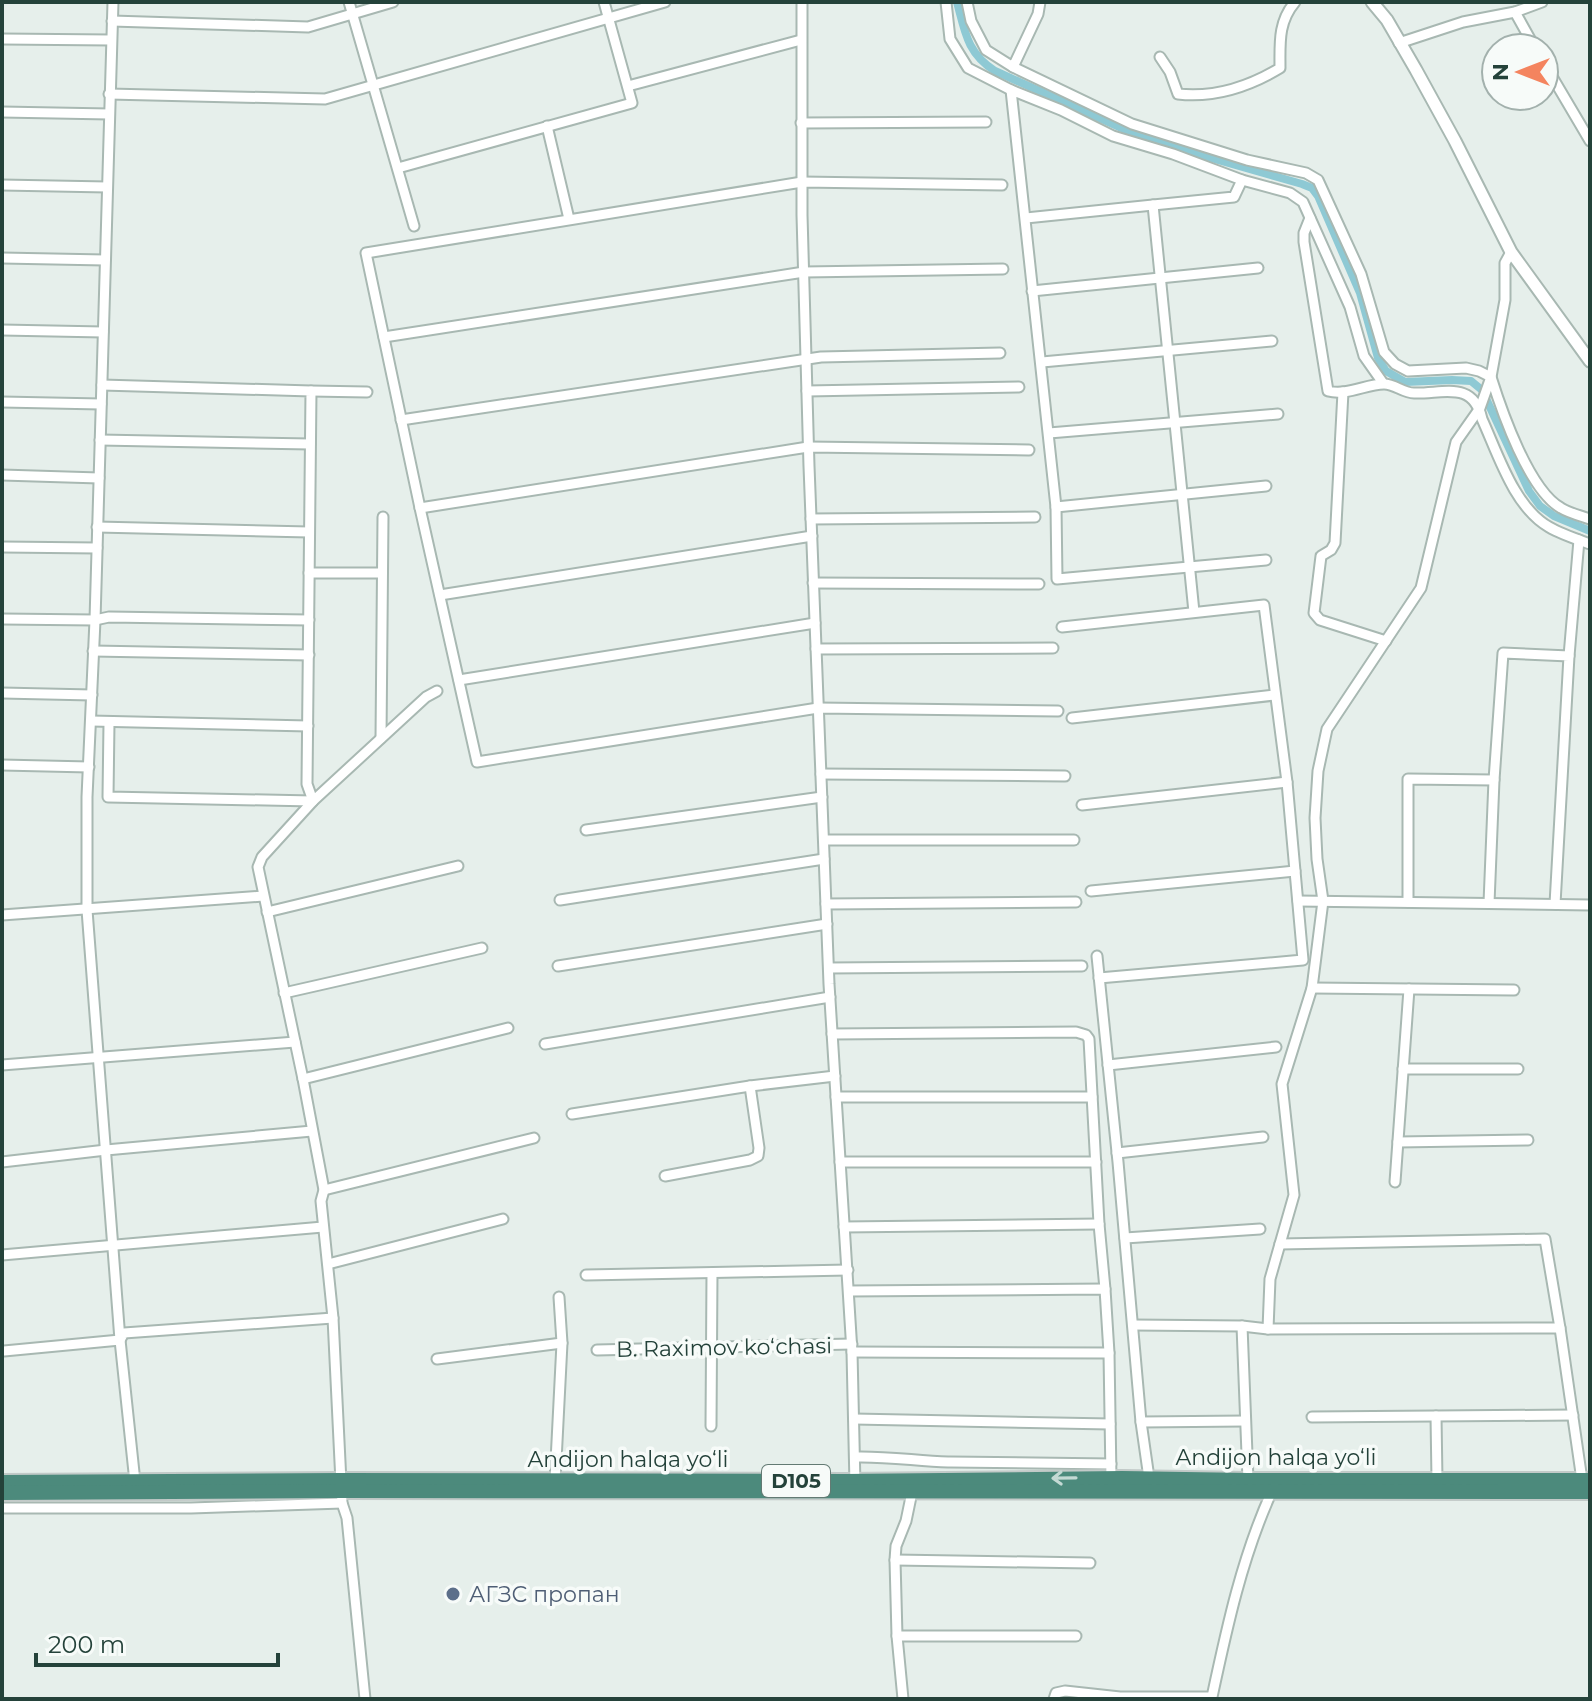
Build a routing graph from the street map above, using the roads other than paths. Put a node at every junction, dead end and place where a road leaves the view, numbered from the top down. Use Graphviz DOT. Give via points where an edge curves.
graph roads {
  1 [pos="113,2"];
  2 [pos="349,2"];
  3 [pos="393,2"];
  4 [pos="604,2"];
  5 [pos="665,2"];
  6 [pos="802,2"];
  7 [pos="946,2"];
  8 [pos="967,2"];
  9 [pos="1040,2"];
  10 [pos="1295,2"];
  11 [pos="1372,2"];
  12 [pos="1542,2"];
  13 [pos="1515,12"];
  14 [pos="353,15"];
  15 [pos="608,18"];
  16 [pos="112,21"];
  17 [pos="1526,32"];
  18 [pos="2,39"];
  19 [pos="111,40"];
  20 [pos="801,40"];
  21 [pos="1399,43"];
  22 [pos="1160,57"];
  23 [pos="1013,67"];
  24 [pos="373,85"];
  25 [pos="628,86"];
  26 [pos="1011,90"];
  27 [pos="1560,90"];
  28 [pos="109,94"];
  29 [pos="2,112"];
  30 [pos="109,114"];
  31 [pos="986,122"];
  32 [pos="801,123"];
  33 [pos="547,126"];
  34 [pos="1590,141"];
  35 [pos="398,168"];
  36 [pos="1242,180"];
  37 [pos="802,182"];
  38 [pos="2,185"];
  39 [pos="1002,185"];
  40 [pos="107,187"];
  41 [pos="1153,205"];
  42 [pos="1026,218"];
  43 [pos="1310,218"];
  44 [pos="569,219"];
  45 [pos="414,226"];
  46 [pos="1511,252"];
  47 [pos="2,258"];
  48 [pos="105,260"];
  49 [pos="1258,268"];
  50 [pos="1003,269"];
  51 [pos="804,272"];
  52 [pos="1162,277"];
  53 [pos="1032,291"];
  54 [pos="2,330"];
  55 [pos="103,332"];
  56 [pos="384,337"];
  57 [pos="1272,341"];
  58 [pos="1169,351"];
  59 [pos="1000,353"];
  60 [pos="806,360"];
  61 [pos="1590,361"];
  62 [pos="1042,362"];
  63 [pos="1490,381"];
  64 [pos="1383,383"];
  65 [pos="102,385"];
  66 [pos="1019,387"];
  67 [pos="311,391"];
  68 [pos="807,391"];
  69 [pos="367,392"];
  70 [pos="1343,392"];
  71 [pos="2,402"];
  72 [pos="101,404"];
  73 [pos="1480,408"];
  74 [pos="1278,414"];
  75 [pos="401,420"];
  76 [pos="1175,421"];
  77 [pos="1049,433"];
  78 [pos="100,440"];
  79 [pos="310,444"];
  80 [pos="808,447"];
  81 [pos="1029,450"];
  82 [pos="2,475"];
  83 [pos="99,478"];
  84 [pos="1266,486"];
  85 [pos="1182,495"];
  86 [pos="1056,507"];
  87 [pos="420,508"];
  88 [pos="383,517"];
  89 [pos="1035,517"];
  90 [pos="811,519"];
  91 [pos="1590,519"];
  92 [pos="97,527"];
  93 [pos="309,532"];
  94 [pos="812,536"];
  95 [pos="1579,540"];
  96 [pos="1590,544"];
  97 [pos="2,547"];
  98 [pos="97,548"];
  99 [pos="1266,560"];
  100 [pos="1189,567"];
  101 [pos="309,573"];
  102 [pos="382,573"];
  103 [pos="813,583"];
  104 [pos="1039,584"];
  105 [pos="440,595"];
  106 [pos="1194,612"];
  107 [pos="2,619"];
  108 [pos="95,620"];
  109 [pos="309,620"];
  110 [pos="815,623"];
  111 [pos="1062,627"];
  112 [pos="1386,641"];
  113 [pos="1053,648"];
  114 [pos="816,649"];
  115 [pos="93,651"];
  116 [pos="309,655"];
  117 [pos="1569,656"];
  118 [pos="459,680"];
  119 [pos="437,691"];
  120 [pos="2,693"];
  121 [pos="92,695"];
  122 [pos="1275,695"];
  123 [pos="818,708"];
  124 [pos="1058,711"];
  125 [pos="1072,718"];
  126 [pos="91,721"];
  127 [pos="109,723"];
  128 [pos="308,726"];
  129 [pos="381,738"];
  130 [pos="2,765"];
  131 [pos="89,767"];
  132 [pos="821,774"];
  133 [pos="1065,776"];
  134 [pos="1494,780"];
  135 [pos="1287,782"];
  136 [pos="87,797"];
  137 [pos="108,797"];
  138 [pos="822,797"];
  139 [pos="313,801"];
  140 [pos="1082,805"];
  141 [pos="586,830"];
  142 [pos="824,840"];
  143 [pos="1074,840"];
  144 [pos="824,859"];
  145 [pos="458,866"];
  146 [pos="1295,871"];
  147 [pos="1091,891"];
  148 [pos="263,896"];
  149 [pos="560,900"];
  150 [pos="1298,901"];
  151 [pos="1323,901"];
  152 [pos="1076,902"];
  153 [pos="1408,902"];
  154 [pos="1489,903"];
  155 [pos="826,904"];
  156 [pos="1555,904"];
  157 [pos="1590,905"];
  158 [pos="87,910"];
  159 [pos="267,912"];
  160 [pos="2,915"];
  161 [pos="827,924"];
  162 [pos="482,948"];
  163 [pos="1097,956"];
  164 [pos="558,966"];
  165 [pos="1082,966"];
  166 [pos="829,968"];
  167 [pos="1099,978"];
  168 [pos="1312,988"];
  169 [pos="1409,989"];
  170 [pos="1514,990"];
  171 [pos="284,993"];
  172 [pos="830,997"];
  173 [pos="508,1028"];
  174 [pos="832,1034"];
  175 [pos="295,1042"];
  176 [pos="545,1044"];
  177 [pos="1276,1047"];
  178 [pos="97,1056"];
  179 [pos="2,1065"];
  180 [pos="1108,1065"];
  181 [pos="1403,1069"];
  182 [pos="1518,1069"];
  183 [pos="835,1076"];
  184 [pos="303,1079"];
  185 [pos="750,1086"];
  186 [pos="836,1097"];
  187 [pos="1092,1097"];
  188 [pos="572,1114"];
  189 [pos="312,1131"];
  190 [pos="1263,1137"];
  191 [pos="534,1138"];
  192 [pos="1528,1140"];
  193 [pos="1398,1142"];
  194 [pos="106,1150"];
  195 [pos="1117,1153"];
  196 [pos="2,1162"];
  197 [pos="840,1162"];
  198 [pos="1096,1162"];
  199 [pos="665,1176"];
  200 [pos="1395,1182"];
  201 [pos="324,1190"];
  202 [pos="503,1219"];
  203 [pos="1099,1224"];
  204 [pos="323,1227"];
  205 [pos="844,1227"];
  206 [pos="1260,1229"];
  207 [pos="1125,1238"];
  208 [pos="1280,1244"];
  209 [pos="113,1245"];
  210 [pos="2,1255"];
  211 [pos="328,1264"];
  212 [pos="848,1270"];
  213 [pos="712,1273"];
  214 [pos="586,1275"];
  215 [pos="1105,1289"];
  216 [pos="849,1291"];
  217 [pos="559,1297"];
  218 [pos="333,1318"];
  219 [pos="1133,1325"];
  220 [pos="1242,1326"];
  221 [pos="1560,1328"];
  222 [pos="1268,1329"];
  223 [pos="120,1340"];
  224 [pos="562,1343"];
  225 [pos="712,1347"];
  226 [pos="852,1348"];
  227 [pos="597,1350"];
  228 [pos="4,1351"];
  229 [pos="1109,1353"];
  230 [pos="437,1359"];
  231 [pos="1573,1415"];
  232 [pos="1436,1416"];
  233 [pos="1312,1417"];
  234 [pos="854,1419"];
  235 [pos="1245,1421"];
  236 [pos="1141,1422"];
  237 [pos="1110,1424"];
  238 [pos="711,1426"];
  239 [pos="855,1457"];
  240 [pos="1111,1471"];
  241 [pos="1149,1478"];
  242 [pos="1248,1480"];
  243 [pos="1437,1480"];
  244 [pos="555,1481"];
  245 [pos="2,1482"];
  246 [pos="135,1482"];
  247 [pos="1587,1484"];
  248 [pos="855,1487"];
  249 [pos="342,1491"];
  250 [pos="1272,1491"];
  251 [pos="912,1492"];
  252 [pos="2,1493"];
  253 [pos="2,1508"];
  254 [pos="895,1560"];
  255 [pos="1090,1563"];
  256 [pos="897,1636"];
  257 [pos="1076,1636"];
  258 [pos="365,1699"];
  259 [pos="903,1699"];
  260 [pos="1054,1699"];
  1 -- 16 [label="street"];
  2 -- 14 [label="street"];
  3 -- 14 [label="street"];
  4 -- 15 [label="street"];
  5 -- 15 [label="street"];
  6 -- 20 [label="street"];
  7 -- 26 [label="street" via="950,39 968,68"];
  8 -- 23 [label="street" via="986,50"];
  9 -- 23 [label="street"];
  10 -- 22 [label="street" via="1280,31 1280,68 1258,81 1196,96 1178,94"];
  11 -- 21 [label="street"];
  12 -- 13 [label="street"];
  13 -- 17 [label="street"];
  13 -- 21 [label="street"];
  14 -- 16 [label="street" via="308,27"];
  14 -- 24 [label="street"];
  15 -- 24 [label="street"];
  15 -- 25 [label="street"];
  16 -- 19 [label="street"];
  18 -- 19 [label="street"];
  19 -- 28 [label="street"];
  20 -- 25 [label="street"];
  20 -- 32 [label="street"];
  21 -- 46 [label="street"];
  23 -- 63 [label="street" via="1132,124 1318,180 1361,274 1384,352 1408,371 1466,368"];
  24 -- 28 [label="street" via="325,99"];
  24 -- 35 [label="street"];
  25 -- 33 [label="street" via="632,103"];
  26 -- 36 [label="street" via="1113,136"];
  26 -- 42 [label="street"];
  27 -- 34 [label="street"];
  28 -- 30 [label="street"];
  29 -- 30 [label="street"];
  30 -- 40 [label="street"];
  31 -- 32 [label="street"];
  32 -- 37 [label="street"];
  33 -- 35 [label="street"];
  33 -- 44 [label="street"];
  35 -- 45 [label="street"];
  36 -- 41 [label="street" via="1234,197"];
  36 -- 43 [label="street" via="1290,193 1303,202"];
  37 -- 39 [label="street"];
  37 -- 44 [label="street"];
  37 -- 51 [label="street"];
  38 -- 40 [label="street"];
  40 -- 48 [label="street"];
  41 -- 42 [label="street"];
  41 -- 52 [label="street"];
  42 -- 53 [label="street"];
  43 -- 64 [label="street" via="1350,307 1364,356"];
  43 -- 70 [label="street" via="1304,242 1328,391"];
  44 -- 56 [label="street" via="366,253"];
  46 -- 61 [label="street"];
  46 -- 63 [label="street" via="1505,263 1505,300"];
  47 -- 48 [label="street"];
  48 -- 55 [label="street"];
  49 -- 52 [label="street"];
  50 -- 51 [label="street"];
  51 -- 56 [label="street"];
  51 -- 60 [label="street"];
  52 -- 53 [label="street"];
  52 -- 58 [label="street"];
  53 -- 62 [label="street"];
  54 -- 55 [label="street"];
  55 -- 65 [label="street"];
  56 -- 75 [label="street"];
  57 -- 58 [label="street"];
  58 -- 62 [label="street"];
  58 -- 76 [label="street"];
  59 -- 60 [label="street"];
  60 -- 68 [label="street"];
  60 -- 75 [label="street"];
  62 -- 77 [label="street"];
  63 -- 73 [label="street"];
  63 -- 91 [label="street" via="1533,480 1561,508"];
  64 -- 70 [label="street"];
  64 -- 73 [label="street" via="1411,393 1464,393"];
  65 -- 67 [label="street"];
  65 -- 72 [label="street"];
  66 -- 68 [label="street"];
  67 -- 69 [label="street"];
  67 -- 79 [label="street"];
  68 -- 80 [label="street"];
  70 -- 112 [label="street" via="1335,543 1321,556 1314,613 1320,620"];
  71 -- 72 [label="street"];
  72 -- 78 [label="street"];
  73 -- 95 [label="street" via="1510,483 1528,509 1546,525"];
  73 -- 112 [label="street" via="1456,442 1421,588"];
  74 -- 76 [label="street"];
  75 -- 87 [label="street"];
  76 -- 77 [label="street"];
  76 -- 85 [label="street"];
  77 -- 86 [label="street"];
  78 -- 79 [label="street"];
  78 -- 83 [label="street"];
  79 -- 93 [label="street"];
  80 -- 81 [label="street"];
  80 -- 87 [label="street"];
  80 -- 90 [label="street"];
  82 -- 83 [label="street"];
  83 -- 92 [label="street"];
  84 -- 85 [label="street"];
  85 -- 86 [label="street"];
  85 -- 100 [label="street"];
  86 -- 100 [label="street" via="1057,579"];
  87 -- 105 [label="street"];
  88 -- 102 [label="street"];
  89 -- 90 [label="street"];
  90 -- 94 [label="street"];
  92 -- 93 [label="street"];
  92 -- 98 [label="street"];
  93 -- 101 [label="street"];
  94 -- 103 [label="street"];
  94 -- 105 [label="street"];
  95 -- 96 [label="street"];
  95 -- 117 [label="street"];
  97 -- 98 [label="street"];
  98 -- 108 [label="street"];
  99 -- 100 [label="street"];
  100 -- 106 [label="street"];
  101 -- 102 [label="street"];
  101 -- 109 [label="street"];
  102 -- 129 [label="street"];
  103 -- 104 [label="street"];
  103 -- 110 [label="street"];
  105 -- 118 [label="street"];
  106 -- 111 [label="street"];
  106 -- 122 [label="street" via="1264,605"];
  107 -- 108 [label="street"];
  108 -- 109 [label="street"];
  108 -- 115 [label="street"];
  109 -- 116 [label="street"];
  110 -- 114 [label="street"];
  110 -- 118 [label="street"];
  112 -- 151 [label="street" via="1327,729 1315,818"];
  113 -- 114 [label="street"];
  114 -- 123 [label="street"];
  115 -- 116 [label="street"];
  115 -- 121 [label="street"];
  116 -- 128 [label="street"];
  117 -- 134 [label="street" via="1503,653"];
  117 -- 156 [label="street"];
  118 -- 123 [label="street" via="477,762"];
  119 -- 129 [label="street"];
  120 -- 121 [label="street"];
  121 -- 126 [label="street"];
  122 -- 125 [label="street"];
  122 -- 135 [label="street"];
  123 -- 124 [label="street"];
  123 -- 132 [label="street"];
  126 -- 127 [label="street"];
  126 -- 131 [label="street"];
  127 -- 128 [label="street"];
  127 -- 137 [label="street"];
  128 -- 139 [label="street" via="307,784"];
  129 -- 139 [label="street"];
  130 -- 131 [label="street"];
  131 -- 136 [label="street"];
  132 -- 133 [label="street"];
  132 -- 138 [label="street"];
  134 -- 153 [label="street" via="1408,779"];
  134 -- 154 [label="street"];
  135 -- 140 [label="street"];
  135 -- 146 [label="street"];
  136 -- 137 [label="street"];
  136 -- 158 [label="street"];
  137 -- 139 [label="street"];
  138 -- 141 [label="street"];
  138 -- 142 [label="street"];
  139 -- 148 [label="street" via="262,857 258,867"];
  142 -- 143 [label="street"];
  142 -- 144 [label="street"];
  144 -- 149 [label="street"];
  144 -- 155 [label="street"];
  145 -- 159 [label="street"];
  146 -- 147 [label="street"];
  146 -- 150 [label="street"];
  148 -- 158 [label="street"];
  148 -- 159 [label="street"];
  150 -- 151 [label="street"];
  150 -- 167 [label="street" via="1303,960"];
  151 -- 153 [label="street"];
  151 -- 168 [label="street"];
  152 -- 155 [label="street"];
  153 -- 154 [label="street"];
  154 -- 156 [label="street"];
  155 -- 161 [label="street"];
  156 -- 157 [label="street"];
  158 -- 160 [label="street"];
  158 -- 178 [label="street"];
  159 -- 171 [label="street"];
  161 -- 164 [label="street"];
  161 -- 166 [label="street"];
  162 -- 171 [label="street"];
  163 -- 167 [label="street"];
  165 -- 166 [label="street"];
  166 -- 172 [label="street"];
  167 -- 180 [label="street"];
  168 -- 169 [label="street"];
  168 -- 208 [label="street" via="1282,1084 1294,1195"];
  169 -- 170 [label="street"];
  169 -- 181 [label="street"];
  171 -- 175 [label="street"];
  172 -- 174 [label="street"];
  172 -- 176 [label="street"];
  173 -- 184 [label="street"];
  174 -- 183 [label="street"];
  174 -- 187 [label="street" via="1076,1032 1089,1039"];
  175 -- 178 [label="street"];
  175 -- 184 [label="street"];
  177 -- 180 [label="street"];
  178 -- 179 [label="street"];
  178 -- 194 [label="street"];
  180 -- 195 [label="street"];
  181 -- 182 [label="street"];
  181 -- 193 [label="street"];
  183 -- 185 [label="street"];
  183 -- 186 [label="street"];
  184 -- 189 [label="street"];
  185 -- 188 [label="street"];
  185 -- 199 [label="street" via="758,1156"];
  186 -- 187 [label="street"];
  186 -- 197 [label="street"];
  187 -- 198 [label="street"];
  189 -- 194 [label="street"];
  189 -- 201 [label="street"];
  190 -- 195 [label="street"];
  191 -- 201 [label="street"];
  192 -- 193 [label="street"];
  193 -- 200 [label="street"];
  194 -- 196 [label="street"];
  194 -- 209 [label="street"];
  195 -- 207 [label="street"];
  197 -- 198 [label="street"];
  197 -- 205 [label="street"];
  198 -- 203 [label="street"];
  201 -- 204 [label="street"];
  202 -- 211 [label="street"];
  203 -- 205 [label="street"];
  203 -- 215 [label="street"];
  204 -- 209 [label="street"];
  204 -- 211 [label="street"];
  205 -- 212 [label="street"];
  206 -- 207 [label="street"];
  207 -- 219 [label="street"];
  208 -- 221 [label="street" via="1545,1239"];
  208 -- 222 [label="street" via="1270,1279"];
  209 -- 210 [label="street"];
  209 -- 223 [label="street"];
  211 -- 218 [label="street"];
  212 -- 213 [label="street"];
  212 -- 216 [label="street"];
  213 -- 214 [label="street"];
  213 -- 225 [label="street"];
  215 -- 216 [label="street"];
  215 -- 229 [label="street"];
  216 -- 226 [label="street"];
  217 -- 224 [label="street"];
  218 -- 223 [label="street" via="124,1333"];
  218 -- 249 [label="street"];
  219 -- 220 [label="street"];
  219 -- 236 [label="street"];
  220 -- 222 [label="street"];
  220 -- 235 [label="street"];
  221 -- 222 [label="street"];
  221 -- 231 [label="street"];
  223 -- 228 [label="street"];
  223 -- 246 [label="street"];
  224 -- 230 [label="street"];
  224 -- 244 [label="street"];
  225 -- 226 [label="street, B. Raximov koʻchasi"];
  225 -- 227 [label="street, B. Raximov koʻchasi"];
  225 -- 238 [label="street"];
  226 -- 229 [label="street, B. Raximov koʻchasi"];
  226 -- 234 [label="street"];
  229 -- 237 [label="street"];
  231 -- 232 [label="street"];
  231 -- 247 [label="street"];
  232 -- 233 [label="street"];
  232 -- 243 [label="street"];
  234 -- 237 [label="street"];
  234 -- 239 [label="street"];
  235 -- 236 [label="street"];
  235 -- 242 [label="street"];
  236 -- 241 [label="street"];
  237 -- 240 [label="street"];
  239 -- 240 [label="street"];
  239 -- 248 [label="street"];
  240 -- 241 [label="highway, Andijon halqa yo‘li / D105"];
  240 -- 248 [label="highway, Andijon halqa yo‘li / D105, one-way"];
  241 -- 242 [label="highway, Andijon halqa yo‘li / D105"];
  242 -- 243 [label="highway, Andijon halqa yo‘li / D105"];
  243 -- 247 [label="highway, Andijon halqa yo‘li / D105"];
  244 -- 248 [label="highway, Andijon halqa yo‘li / D105"];
  244 -- 249 [label="highway, Andijon halqa yo‘li / D105"];
  245 -- 246 [label="highway, Andijon halqa yo‘li / D105"];
  246 -- 249 [label="highway, Andijon halqa yo‘li / D105"];
  247 -- 250 [label="highway, Andijon halqa yo‘li / D105"];
  248 -- 249 [label="highway, Andijon halqa yo‘li / D105"];
  248 -- 251 [label="highway, Andijon halqa yo‘li / D105"];
  249 -- 252 [label="highway, Andijon halqa yo‘li / D105"];
  249 -- 253 [label="street" via="191,1508"];
  249 -- 258 [label="street"];
  250 -- 251 [label="highway, Andijon halqa yo‘li / D105"];
  250 -- 260 [label="street" via="1231,1610 1212,1697 1065,1691"];
  251 -- 254 [label="street"];
  254 -- 255 [label="street"];
  254 -- 256 [label="street"];
  256 -- 257 [label="street"];
  256 -- 259 [label="street"];
}
